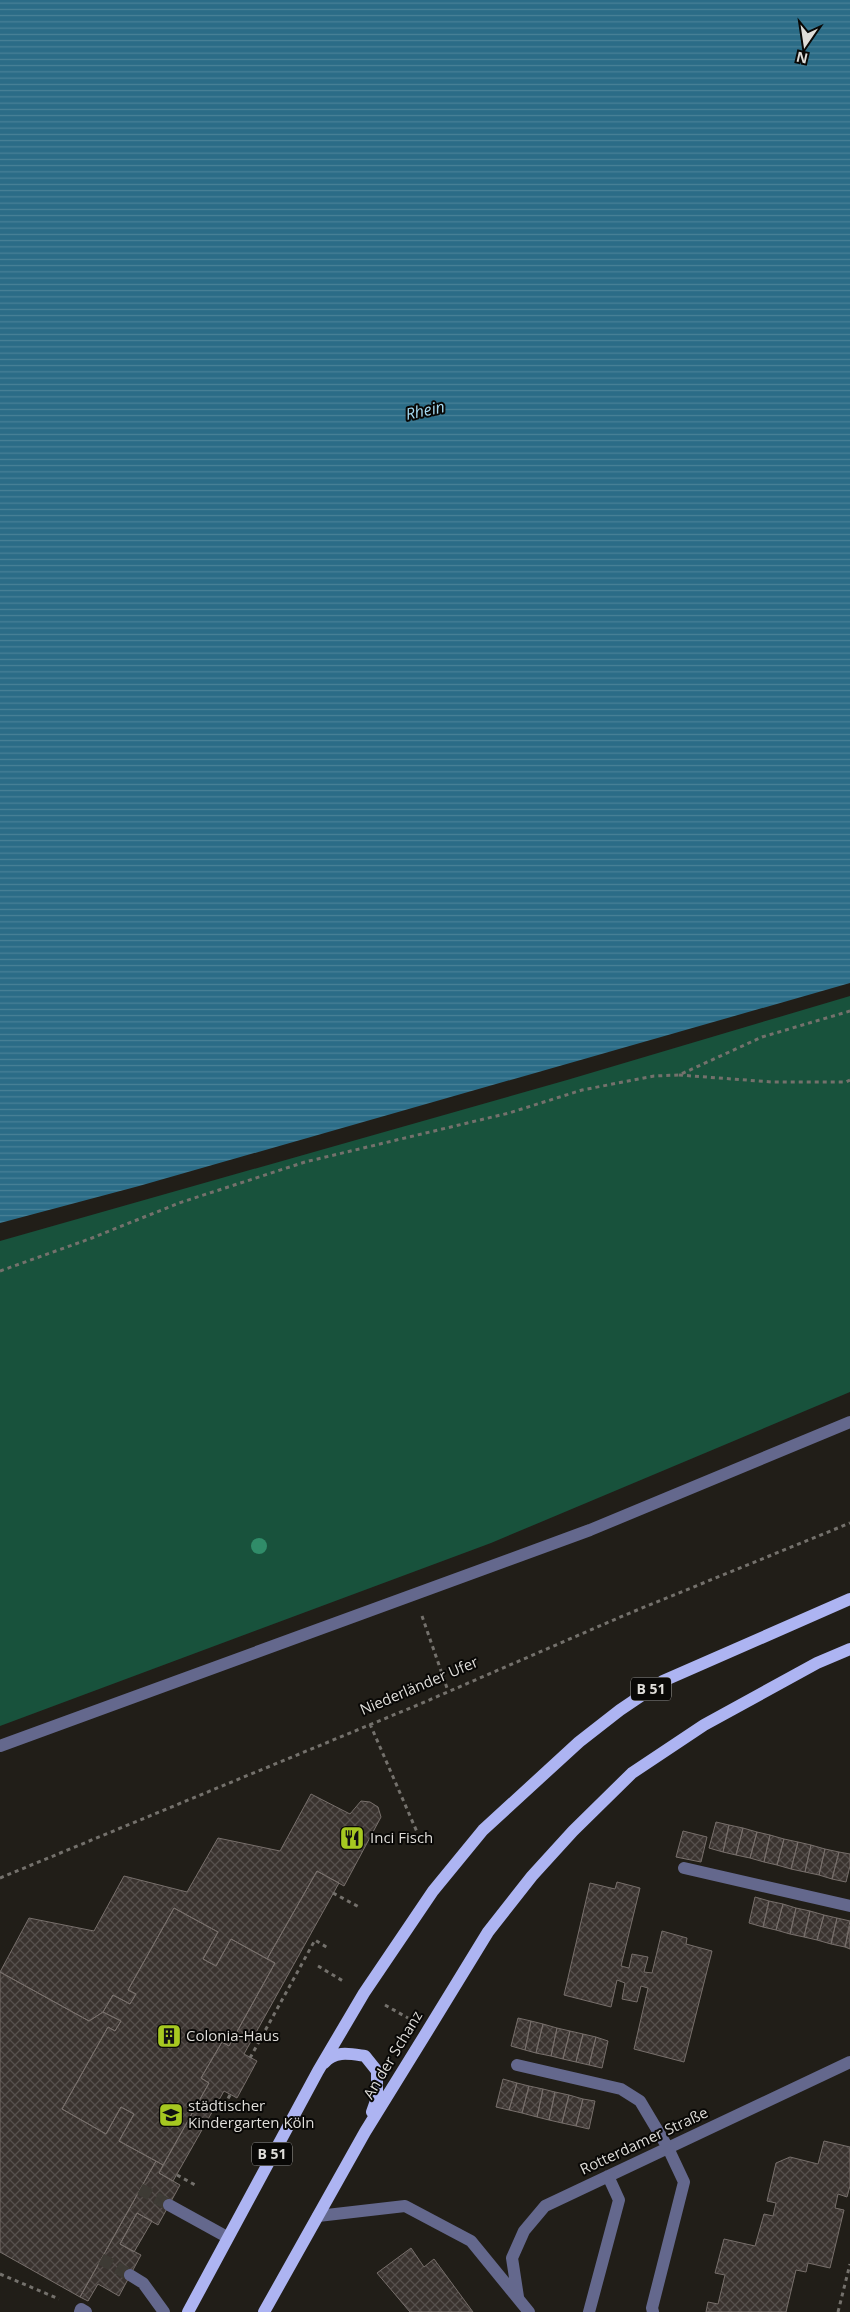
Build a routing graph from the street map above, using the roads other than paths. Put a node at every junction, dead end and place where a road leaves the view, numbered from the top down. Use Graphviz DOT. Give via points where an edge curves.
graph roads {
  1 [pos="850,1422"];
  2 [pos="850,1599"];
  3 [pos="850,1649"];
  4 [pos="0,1746"];
  5 [pos="684,1868"];
  6 [pos="850,1906"];
  7 [pos="850,2062"];
  8 [pos="517,2065"];
  9 [pos="318,2071"];
  10 [pos="365,2132"];
  11 [pos="668,2148"];
  12 [pos="608,2176"];
  13 [pos="169,2205"];
  14 [pos="318,2216"];
  15 [pos="227,2237"];
  16 [pos="130,2275"];
  17 [pos="518,2297"];
  18 [pos="164,2312"];
  19 [pos="188,2312"];
  20 [pos="264,2312"];
  21 [pos="529,2312"];
  22 [pos="589,2312"];
  23 [pos="653,2312"];
  1 -- 4 [label="street" via="590,1530"];
  2 -- 9 [label="main road, B 51" via="663,1682 578,1742 483,1830 427,1898 364,1993"];
  3 -- 10 [label="main road, An der Schanz / B 51" via="817,1663 704,1725 632,1773 573,1830 488,1932"];
  5 -- 6 [label="street"];
  7 -- 11 [label="street, Rotterdamer Straße"];
  8 -- 11 [label="street" via="621,2089 640,2101"];
  9 -- 10 [label="main road, B 51" via="328,2059 342,2053 365,2056 377,2071 377,2098"];
  9 -- 15 [label="main road, B 51"];
  10 -- 14 [label="main road, An der Schanz / B 51"];
  11 -- 12 [label="street, Rotterdamer Straße"];
  11 -- 23 [label="street" via="684,2182"];
  12 -- 17 [label="street, Rotterdamer Straße" via="545,2206 524,2231 512,2258"];
  12 -- 22 [label="street" via="619,2200"];
  13 -- 15 [label="street"];
  14 -- 17 [label="street" via="405,2206 471,2241"];
  14 -- 20 [label="main road, An der Schanz / B 51"];
  15 -- 19 [label="main road, B 51"];
  16 -- 18 [label="street" via="143,2283"];
  17 -- 21 [label="street"];
}
